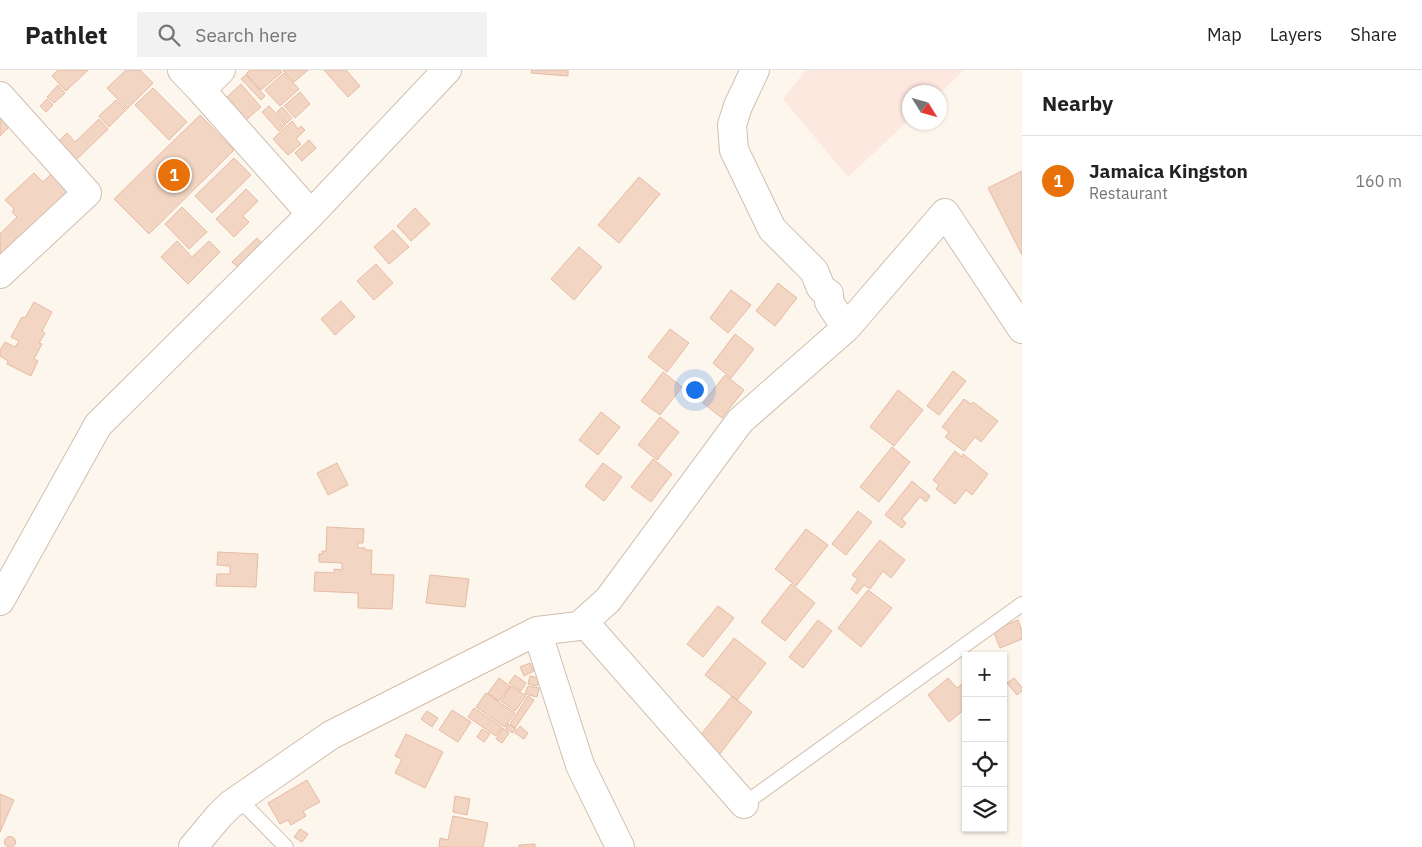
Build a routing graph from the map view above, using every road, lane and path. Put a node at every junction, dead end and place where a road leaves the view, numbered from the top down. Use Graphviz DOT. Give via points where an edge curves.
graph roads {
  1 [pos="182,70"];
  2 [pos="221,70"];
  3 [pos="447,70"];
  4 [pos="755,70"];
  5 [pos="201,90"];
  6 [pos="0,96"];
  7 [pos="311,214"];
  8 [pos="0,274"];
  9 [pos="846,328"];
  10 [pos="1022,329"];
  11 [pos="0,601"];
  12 [pos="1022,604"];
  13 [pos="584,622"];
  14 [pos="537,631"];
  15 [pos="240,799"];
  16 [pos="744,804"];
  17 [pos="194,847"];
  18 [pos="286,847"];
  19 [pos="620,847"];
  1 -- 5 [label="street"];
  2 -- 5 [label="street"];
  3 -- 7 [label="street"];
  4 -- 9 [label="street" via="732,125 734,150 772,229 814,271"];
  5 -- 7 [label="street"];
  6 -- 8 [label="street" via="87,193"];
  7 -- 11 [label="street" via="98,425"];
  9 -- 10 [label="street" via="945,213"];
  9 -- 13 [label="street" via="740,420 608,600"];
  12 -- 16 [label="lane"];
  13 -- 14 [label="street" via="579,626"];
  13 -- 16 [label="street"];
  14 -- 15 [label="street" via="331,735"];
  14 -- 19 [label="street" via="580,765"];
  15 -- 17 [label="street" via="218,816"];
  15 -- 18 [label="lane"];
}
